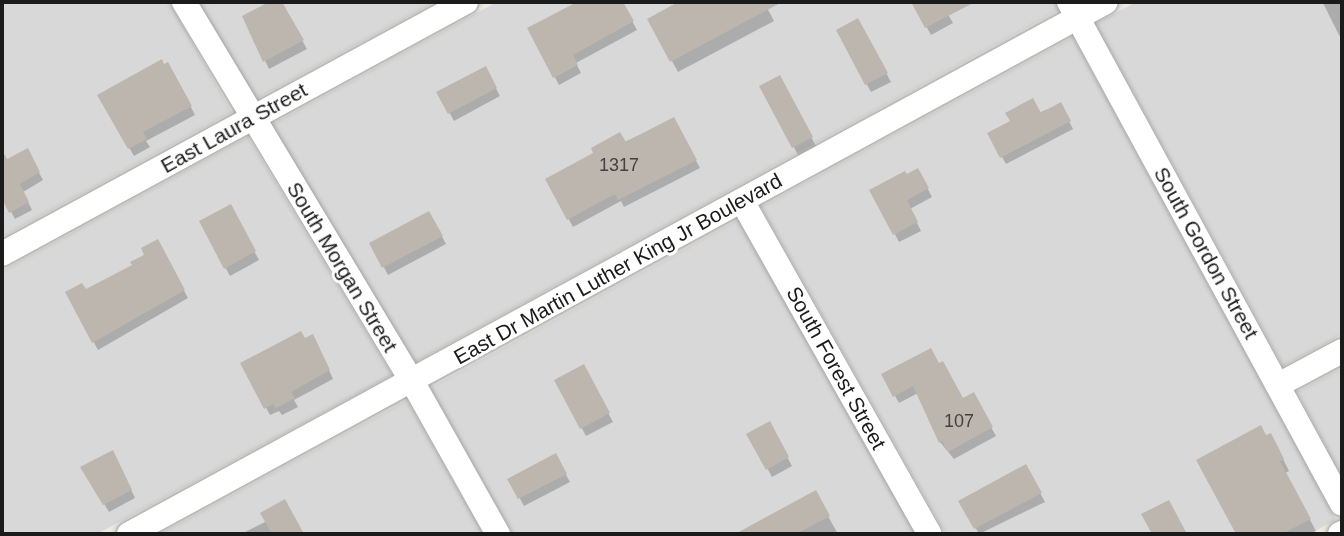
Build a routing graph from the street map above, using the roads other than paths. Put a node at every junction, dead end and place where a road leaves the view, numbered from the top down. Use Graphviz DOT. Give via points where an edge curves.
graph roads {
  1 [pos="184,2"];
  2 [pos="466,2"];
  3 [pos="1106,2"];
  4 [pos="1073,10"];
  5 [pos="251,118"];
  6 [pos="742,201"];
  7 [pos="2,254"];
  8 [pos="1342,351"];
  9 [pos="411,381"];
  10 [pos="1278,385"];
  11 [pos="1342,504"];
  12 [pos="129,534"];
  13 [pos="498,534"];
  14 [pos="930,534"];
  1 -- 5 [label="street, South Morgan Street"];
  2 -- 5 [label="street, East Laura Street"];
  3 -- 4 [label="street, East Dr Martin Luther King Jr Boulevard"];
  4 -- 6 [label="street, East Dr Martin Luther King Jr Boulevard"];
  4 -- 10 [label="street, South Gordon Street"];
  5 -- 7 [label="street, East Laura Street"];
  5 -- 9 [label="street, South Morgan Street"];
  6 -- 9 [label="street, East Dr Martin Luther King Jr Boulevard"];
  6 -- 14 [label="street, South Forest Street"];
  8 -- 10 [label="street"];
  9 -- 12 [label="street, East Dr Martin Luther King Jr Boulevard"];
  9 -- 13 [label="street, South Morgan Street"];
  10 -- 11 [label="street, South Gordon Street"];
}
